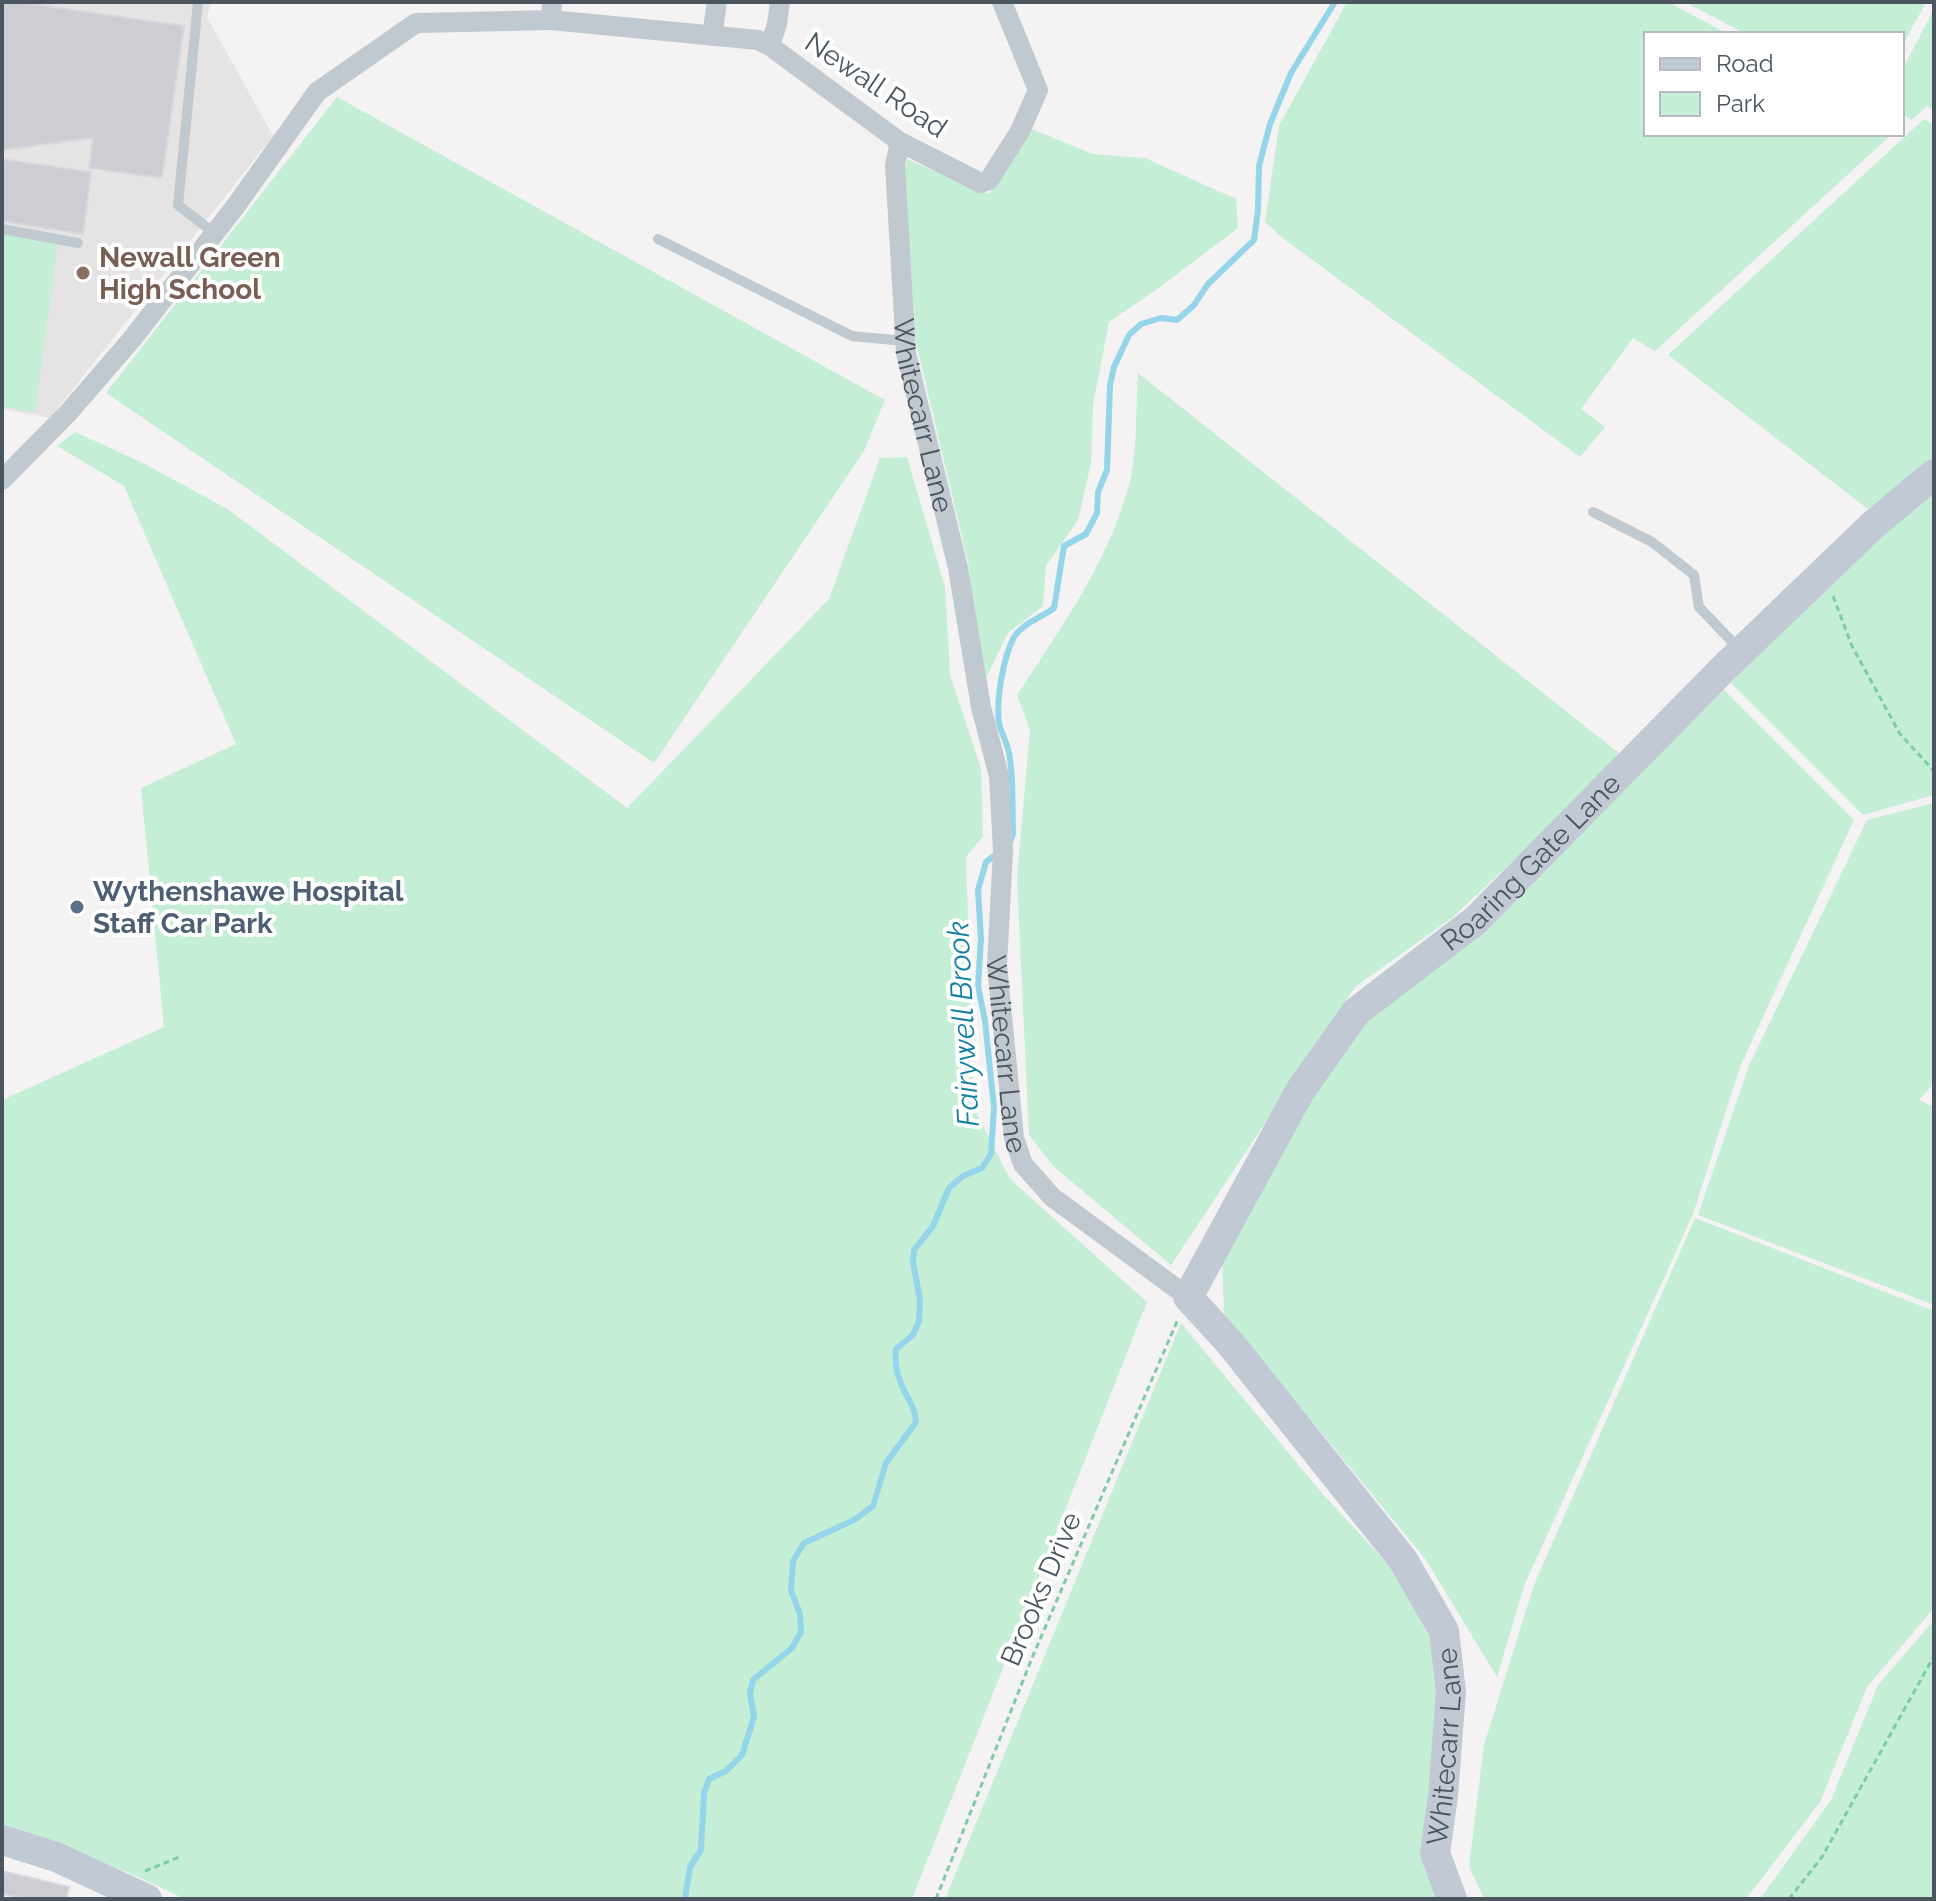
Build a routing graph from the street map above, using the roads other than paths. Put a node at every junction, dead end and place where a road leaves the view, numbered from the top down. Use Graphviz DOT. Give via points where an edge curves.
graph roads {
  1 [pos="198,2"];
  2 [pos="717,2"];
  3 [pos="780,2"];
  4 [pos="1002,2"];
  5 [pos="552,11"];
  6 [pos="712,36"];
  7 [pos="770,46"];
  8 [pos="900,142"];
  9 [pos="2,229"];
  10 [pos="214,233"];
  11 [pos="658,239"];
  12 [pos="78,243"];
  13 [pos="905,337"];
  14 [pos="1934,474"];
  15 [pos="2,480"];
  16 [pos="1593,512"];
  17 [pos="1741,651"];
  18 [pos="1188,1297"];
  19 [pos="2,1840"];
  20 [pos="136,1894"];
  21 [pos="1452,1899"];
  1 -- 10 [label="lane" via="178,205"];
  2 -- 6 [label="street"];
  3 -- 7 [label="street"];
  4 -- 8 [label="street, Newall Road" via="1038,90 989,180 981,183"];
  5 -- 6 [label="street, Newall Road"];
  5 -- 10 [label="street, Newall Road" via="416,23 317,92"];
  6 -- 7 [label="street, Newall Road"];
  7 -- 8 [label="street, Newall Road"];
  8 -- 13 [label="street, Whitecarr Lane" via="895,165"];
  9 -- 12 [label="lane"];
  10 -- 15 [label="street, Newall Road" via="132,339"];
  11 -- 13 [label="lane" via="852,336"];
  13 -- 18 [label="street, Whitecarr Lane" via="999,776 1003,851 997,965 1014,1138 1023,1164 1052,1197"];
  14 -- 17 [label="street, Roaring Gate Lane"];
  16 -- 17 [label="lane" via="1652,542 1694,575 1699,607"];
  17 -- 18 [label="street, Roaring Gate Lane" via="1476,920 1356,1012 1300,1091"];
  18 -- 21 [label="street, Whitecarr Lane" via="1403,1560 1444,1631 1451,1692 1435,1853"];
  19 -- 20 [label="street" via="56,1857"];
}
